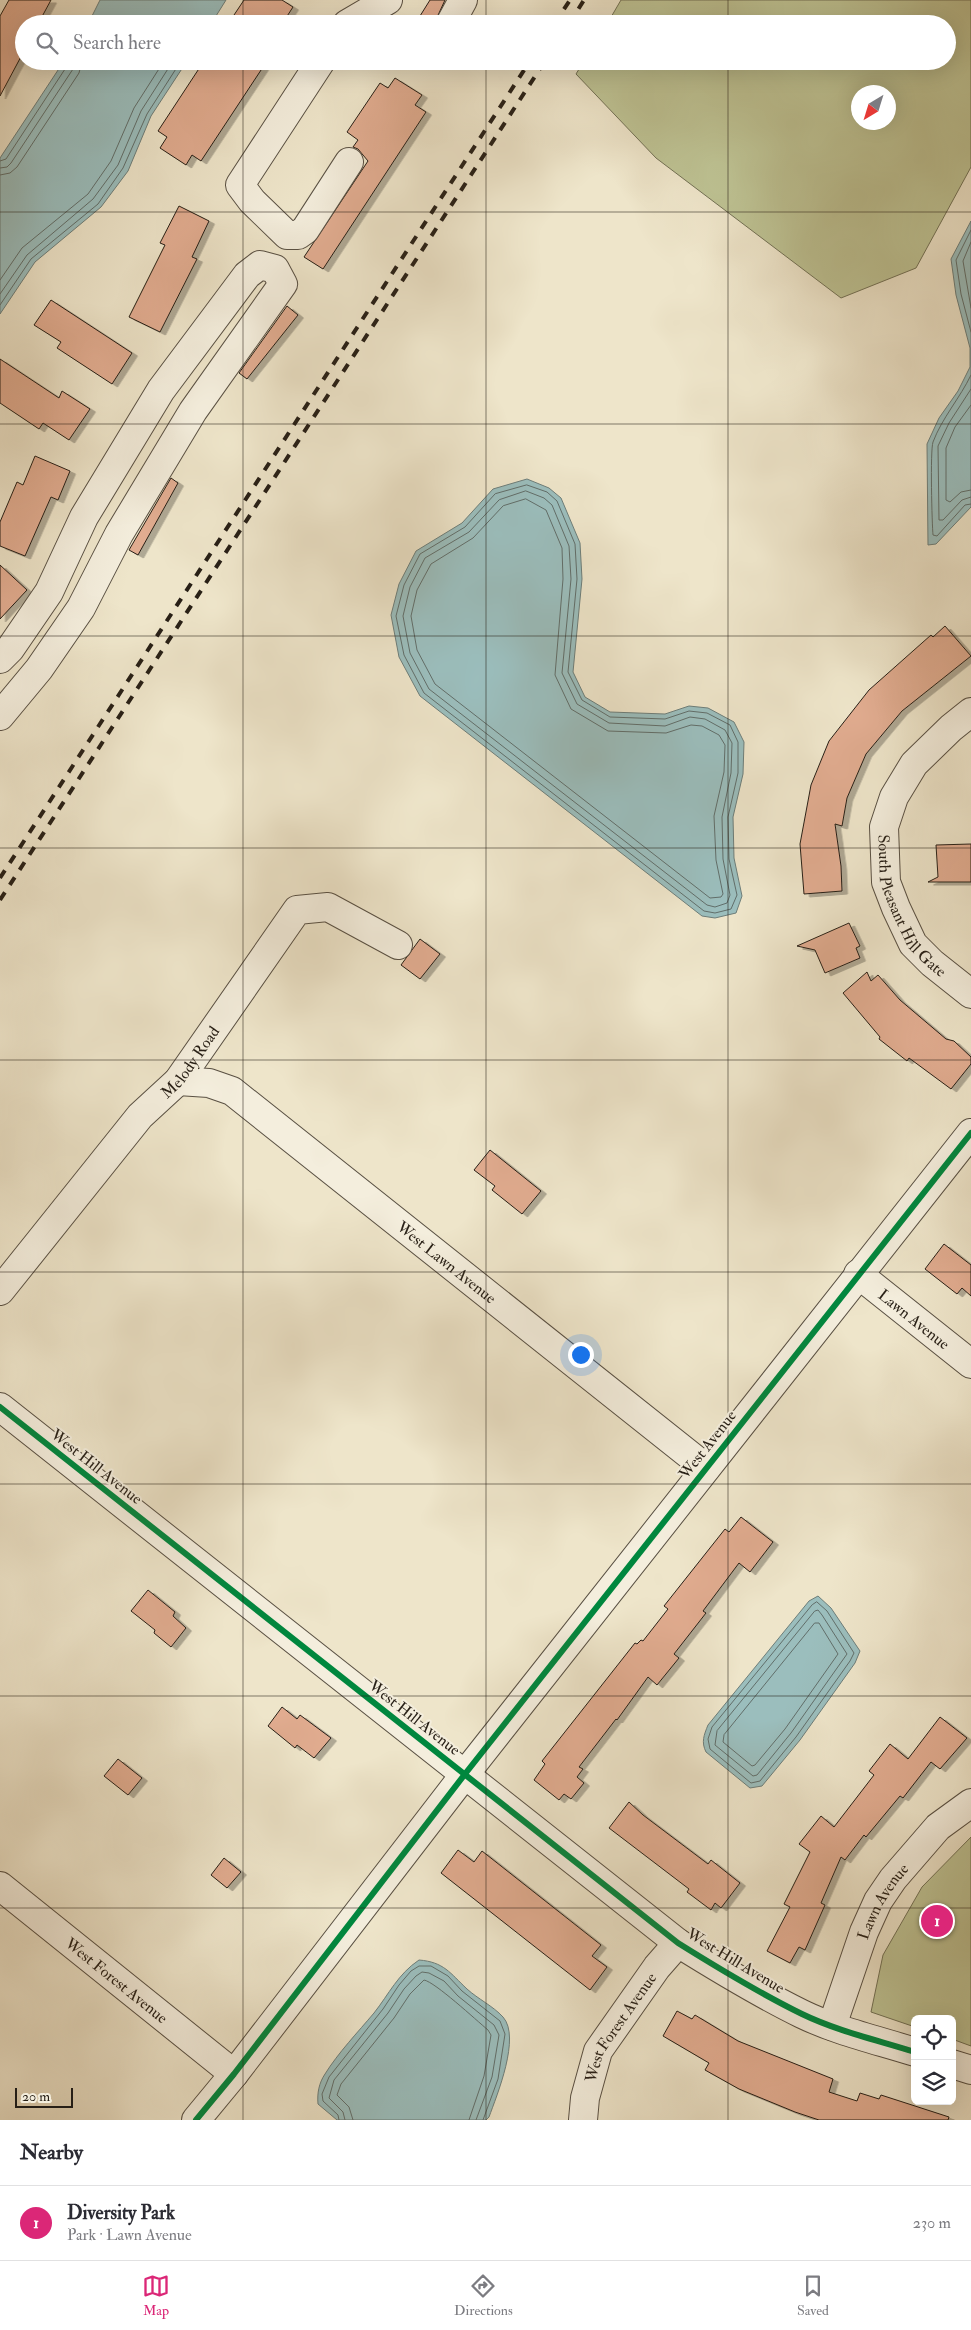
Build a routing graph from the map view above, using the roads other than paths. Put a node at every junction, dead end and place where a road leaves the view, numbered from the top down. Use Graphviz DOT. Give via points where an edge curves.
graph roads {
  1 [pos="463,0"];
  2 [pos="455,15"];
  3 [pos="315,70"];
  4 [pos="349,162"];
  5 [pos="0,659"];
  6 [pos="971,712"];
  7 [pos="0,716"];
  8 [pos="398,945"];
  9 [pos="971,994"];
  10 [pos="178,1081"];
  11 [pos="971,1133"];
  12 [pos="858,1274"];
  13 [pos="0,1291"];
  14 [pos="971,1364"];
  15 [pos="0,1407"];
  16 [pos="706,1468"];
  17 [pos="465,1774"];
  18 [pos="971,1803"];
  19 [pos="0,1886"];
  20 [pos="678,1943"];
  21 [pos="832,2026"];
  22 [pos="911,2051"];
  23 [pos="956,2065"];
  24 [pos="971,2070"];
  25 [pos="234,2074"];
  26 [pos="196,2120"];
  27 [pos="583,2120"];
  1 -- 2 [label="street"];
  3 -- 4 [label="street" via="240,185 288,235 298,235 305,230"];
  5 -- 7 [label="street" via="49,592 84,517 161,390 247,276 260,265 275,269 283,284 193,411 119,534 81,608 39,669"];
  6 -- 9 [label="street, South Pleasant Hill Gate" via="914,764 894,796 884,826 886,882 913,944"];
  8 -- 10 [label="street, Melody Road" via="328,907 297,910"];
  10 -- 13 [label="street, Melody Road" via="140,1116"];
  10 -- 16 [label="street, West Lawn Avenue" via="209,1083 232,1091"];
  11 -- 12 [label="street, West Avenue"];
  12 -- 14 [label="street, Lawn Avenue"];
  12 -- 16 [label="street, West Avenue"];
  15 -- 17 [label="street, West Hill Avenue"];
  16 -- 17 [label="street, West Avenue"];
  17 -- 20 [label="street, West Hill Avenue"];
  17 -- 25 [label="street, West Avenue"];
  18 -- 21 [label="street, Lawn Avenue" via="938,1827 892,1879 878,1901"];
  19 -- 25 [label="street, West Forest Avenue"];
  20 -- 21 [label="street, West Hill Avenue" via="733,1978"];
  20 -- 27 [label="street, West Forest Avenue" via="657,1967 598,2051 585,2098"];
  21 -- 22 [label="street, West Hill Avenue"];
  23 -- 24 [label="street"];
  25 -- 26 [label="street, West Avenue"];
}
